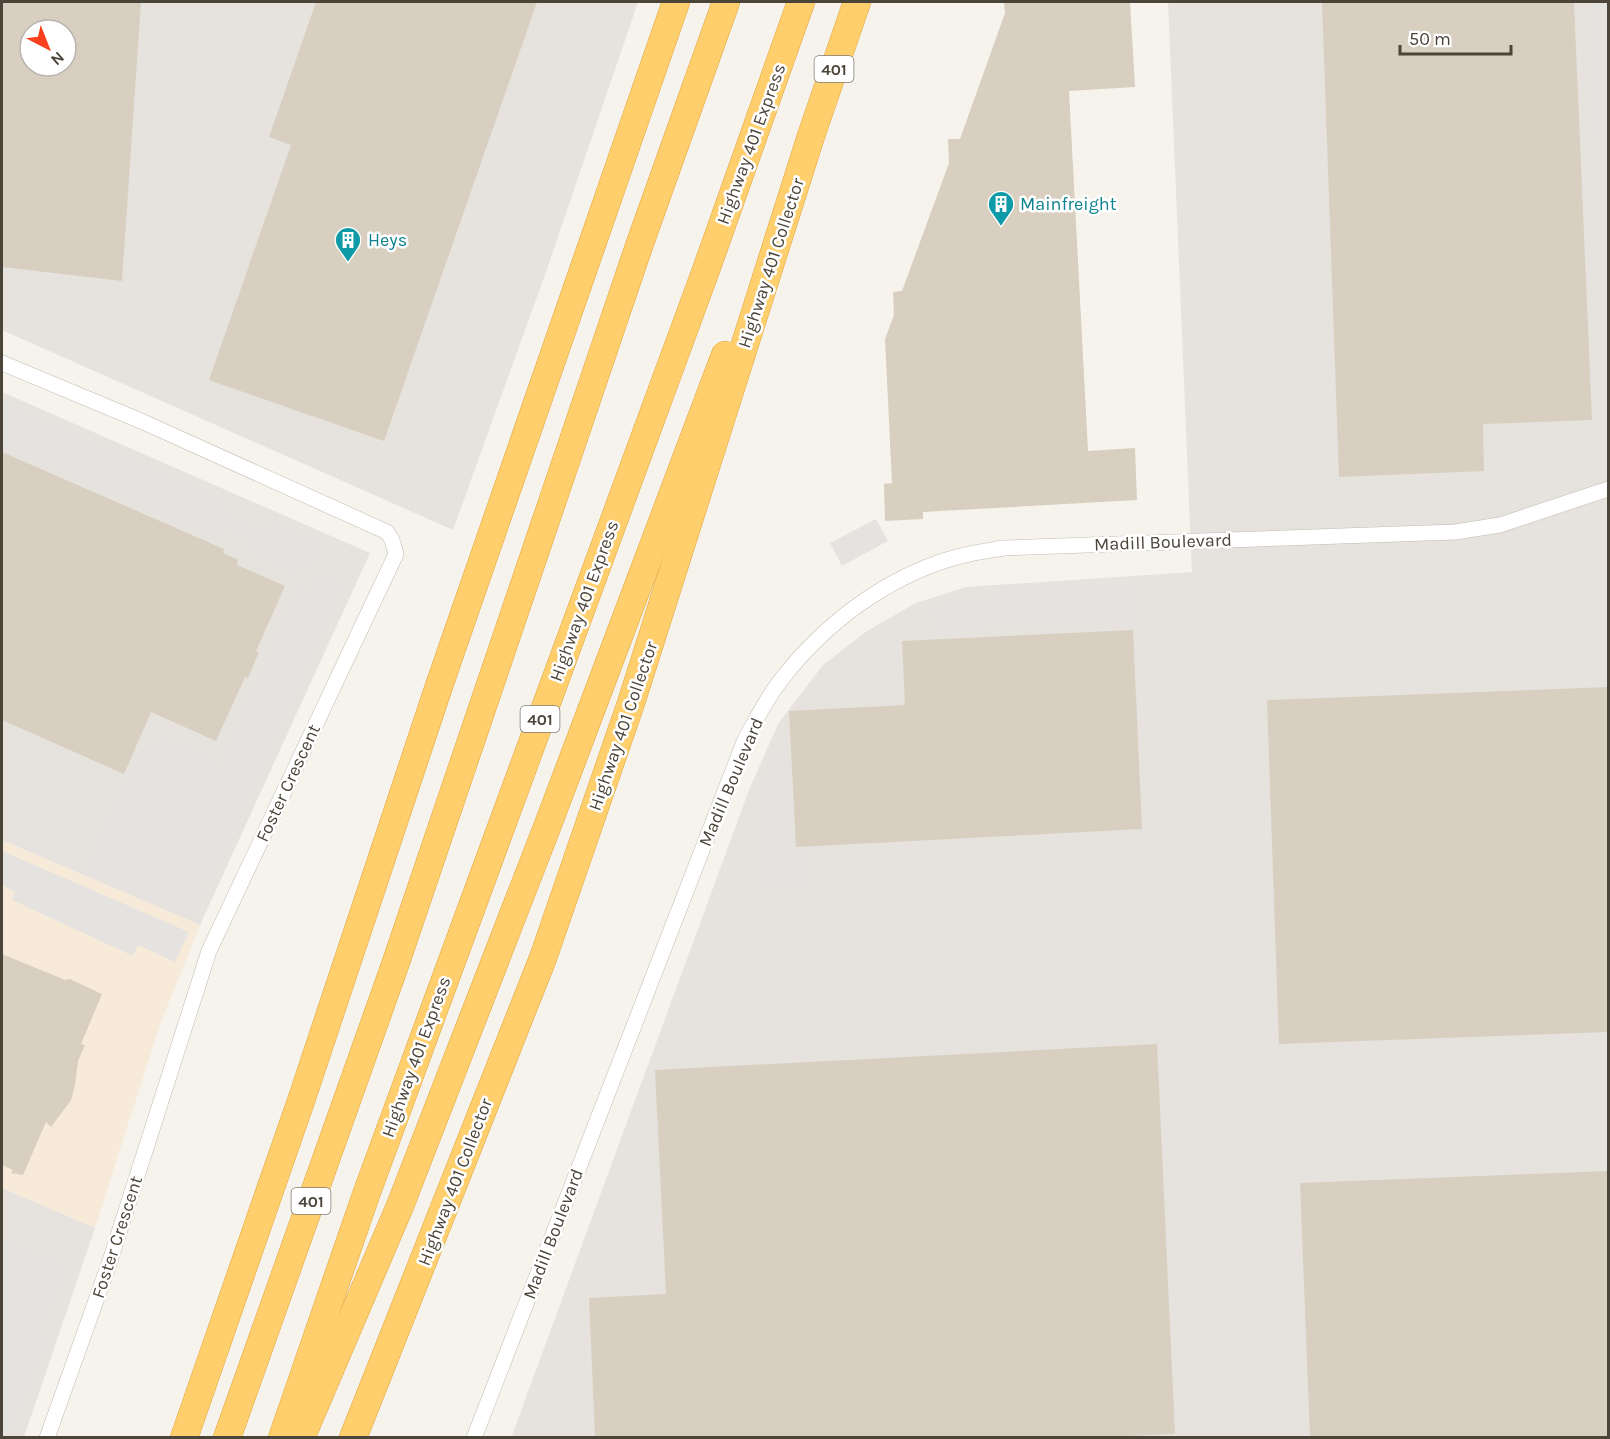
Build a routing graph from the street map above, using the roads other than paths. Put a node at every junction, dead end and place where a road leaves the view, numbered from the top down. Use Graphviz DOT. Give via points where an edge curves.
graph roads {
  1 [pos="676,2"];
  2 [pos="726,2"];
  3 [pos="801,2"];
  4 [pos="857,2"];
  5 [pos="811,136"];
  6 [pos="2,363"];
  7 [pos="1608,489"];
  8 [pos="382,1368"];
  9 [pos="47,1437"];
  10 [pos="184,1437"];
  11 [pos="227,1437"];
  12 [pos="282,1437"];
  13 [pos="301,1437"];
  14 [pos="353,1437"];
  15 [pos="360,1437"];
  16 [pos="474,1437"];
  1 -- 10 [label="highway, 401"];
  2 -- 11 [label="highway, 401" via="395,965"];
  3 -- 12 [label="highway, Highway 401 Express / 401" via="367,1192"];
  4 -- 5 [label="highway, Highway 401 Collector / 401"];
  5 -- 8 [label="highway, Highway 401 Collector / 401" via="631,703 551,935"];
  5 -- 13 [label="highway" via="693,434 549,822 400,1206"];
  6 -- 9 [label="street, Foster Crescent" via="387,532 396,555 209,951 109,1264"];
  7 -- 16 [label="street, Madill Boulevard" via="1500,525 1455,532 1003,548 920,570 857,605 829,628 780,680 744,742"];
  8 -- 14 [label="highway, Highway 401 Collector / 401"];
  8 -- 15 [label="highway"];
}
